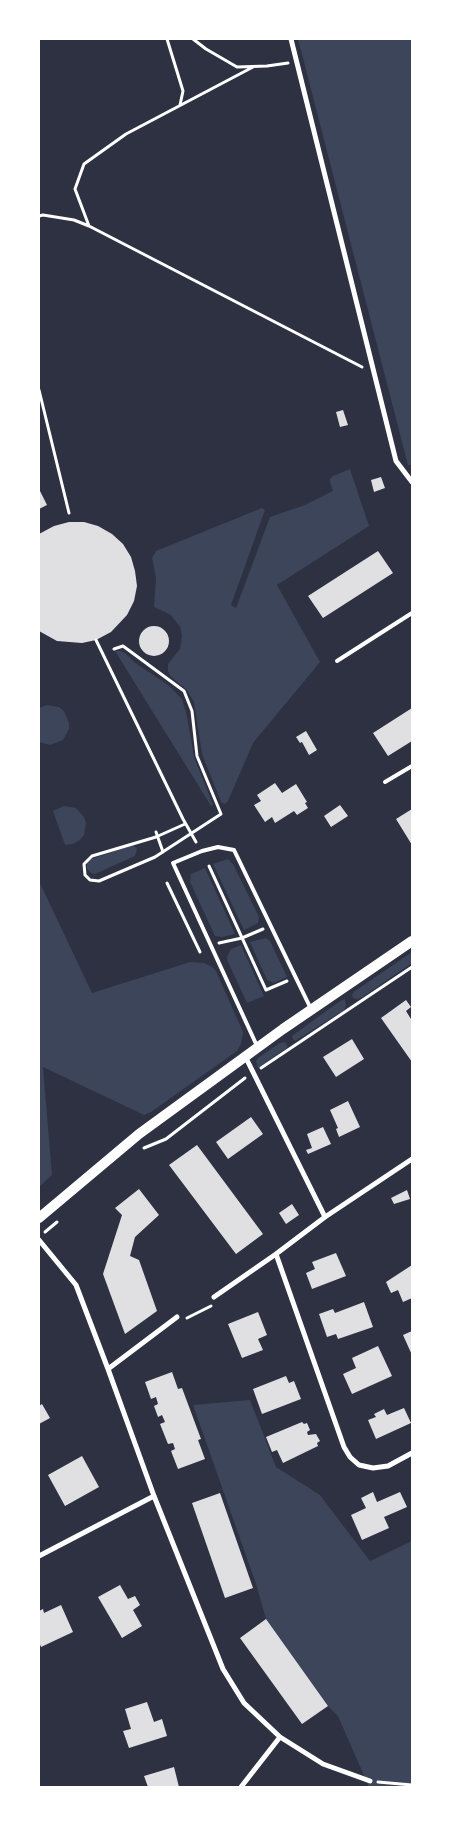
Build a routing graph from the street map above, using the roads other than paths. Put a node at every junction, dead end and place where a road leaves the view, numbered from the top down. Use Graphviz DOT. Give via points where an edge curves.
graph roads {
  1 [pos="291,39"];
  2 [pos="412,482"];
  3 [pos="412,613"];
  4 [pos="337,661"];
  5 [pos="412,766"];
  6 [pos="385,782"];
  7 [pos="412,941"];
  8 [pos="311,1009"];
  9 [pos="257,1047"];
  10 [pos="245,1056"];
  11 [pos="412,1159"];
  12 [pos="325,1217"];
  13 [pos="39,1218"];
  14 [pos="39,1239"];
  15 [pos="276,1254"];
  16 [pos="214,1297"];
  17 [pos="177,1317"];
  18 [pos="108,1368"];
  19 [pos="412,1453"];
  20 [pos="154,1496"];
  21 [pos="39,1556"];
  22 [pos="280,1737"];
  23 [pos="370,1781"];
  24 [pos="241,1787"];
  25 [pos="366,1787"];
  1 -- 2 [label="street" via="396,461"];
  3 -- 4 [label="lane"];
  5 -- 6 [label="lane"];
  7 -- 8 [label="main road"];
  8 -- 9 [label="main road"];
  8 -- 9 [label="lane" via="234,850 218,847 173,863"];
  9 -- 10 [label="main road"];
  10 -- 12 [label="street"];
  10 -- 13 [label="main road" via="139,1134"];
  11 -- 12 [label="street"];
  12 -- 15 [label="street"];
  14 -- 18 [label="street" via="76,1285"];
  15 -- 16 [label="street"];
  15 -- 19 [label="street" via="350,1457 359,1465 373,1468 388,1466"];
  17 -- 18 [label="street"];
  18 -- 20 [label="street"];
  20 -- 21 [label="street"];
  20 -- 22 [label="street" via="223,1669 244,1703"];
  22 -- 23 [label="street" via="323,1764"];
  22 -- 24 [label="street"];
  23 -- 25 [label="lane"];
}
